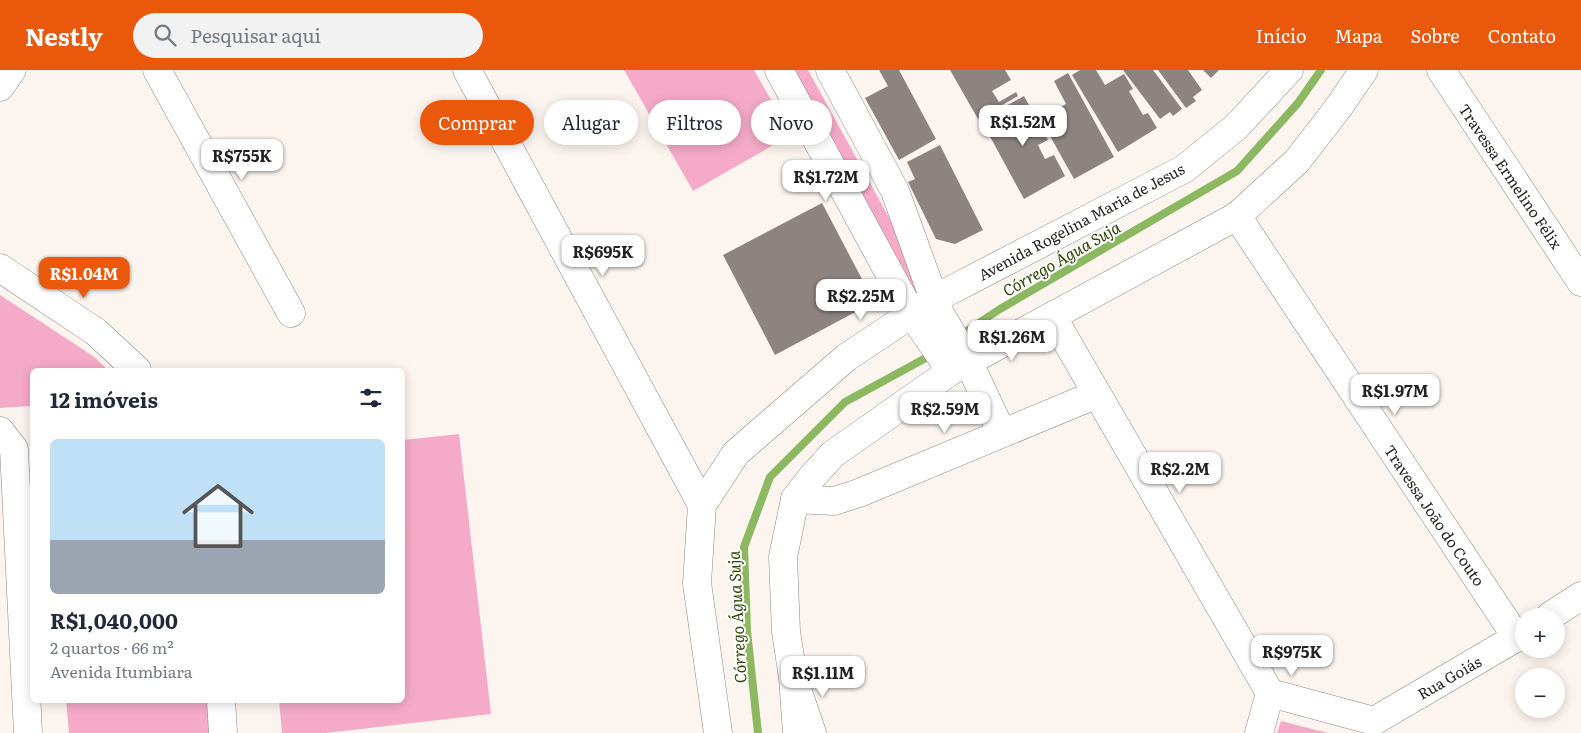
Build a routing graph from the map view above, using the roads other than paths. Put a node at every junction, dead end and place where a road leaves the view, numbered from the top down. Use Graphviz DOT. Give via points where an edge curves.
graph roads {
  1 [pos="12,70"];
  2 [pos="156,70"];
  3 [pos="467,70"];
  4 [pos="779,70"];
  5 [pos="830,70"];
  6 [pos="1289,70"];
  7 [pos="1364,70"];
  8 [pos="1440,70"];
  9 [pos="0,88"];
  10 [pos="1237,216"];
  11 [pos="0,268"];
  12 [pos="1581,282"];
  13 [pos="925,311"];
  14 [pos="291,313"];
  15 [pos="1052,316"];
  16 [pos="956,361"];
  17 [pos="135,368"];
  18 [pos="1097,394"];
  19 [pos="1002,433"];
  20 [pos="7,440"];
  21 [pos="795,499"];
  22 [pos="702,505"];
  23 [pos="1581,596"];
  24 [pos="1562,608"];
  25 [pos="1515,629"];
  26 [pos="1515,639"];
  27 [pos="793,677"];
  28 [pos="1270,693"];
  29 [pos="221,703"];
  30 [pos="1373,727"];
  31 [pos="28,733"];
  32 [pos="223,733"];
  33 [pos="718,733"];
  34 [pos="797,733"];
  35 [pos="812,733"];
  36 [pos="1259,733"];
  1 -- 9 [label="street"];
  2 -- 14 [label="street"];
  3 -- 22 [label="street"];
  4 -- 13 [label="street"];
  5 -- 13 [label="street" via="895,191"];
  6 -- 13 [label="street, Avenida Rogelina Maria de Jesus" via="1236,126 1184,169"];
  7 -- 10 [label="street" via="1297,161"];
  8 -- 12 [label="street, Travessa Ermelino Félix"];
  10 -- 15 [label="street"];
  10 -- 25 [label="street, Travessa João do Couto"];
  11 -- 17 [label="street" via="96,332"];
  13 -- 16 [label="street"];
  13 -- 22 [label="street, Avenida Rogelina Maria de Jesus" via="847,357 763,428 736,453"];
  15 -- 16 [label="street"];
  15 -- 18 [label="street"];
  16 -- 19 [label="street"];
  16 -- 21 [label="street" via="833,454"];
  18 -- 19 [label="street"];
  18 -- 28 [label="street"];
  19 -- 21 [label="street" via="834,501"];
  20 -- 31 [label="street"];
  21 -- 27 [label="street" via="783,557 786,632"];
  22 -- 33 [label="street, Avenida Rogelina Maria de Jesus" via="697,583"];
  23 -- 24 [label="street"];
  26 -- 30 [label="street, Rua Goiás"];
  27 -- 34 [label="street"];
  27 -- 35 [label="street"];
  28 -- 30 [label="street, Rua Goiás"];
  28 -- 36 [label="street"];
  29 -- 32 [label="street"];
}
